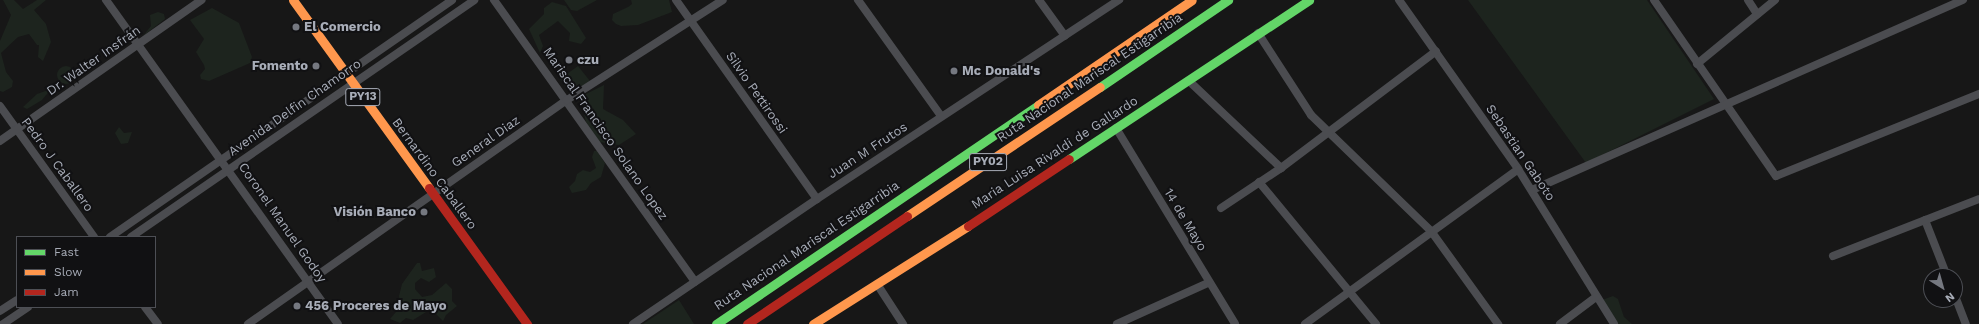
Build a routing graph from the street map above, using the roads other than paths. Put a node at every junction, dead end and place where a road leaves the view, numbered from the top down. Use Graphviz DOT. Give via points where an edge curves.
graph roads {
  1 [pos="106,0"];
  2 [pos="201,0"];
  3 [pos="293,0"];
  4 [pos="452,0"];
  5 [pos="474,0"];
  6 [pos="494,0"];
  7 [pos="676,0"];
  8 [pos="723,0"];
  9 [pos="858,0"];
  10 [pos="1039,0"];
  11 [pos="1119,0"];
  12 [pos="1192,0"];
  13 [pos="1228,0"];
  14 [pos="1309,0"];
  15 [pos="1399,0"];
  16 [pos="1654,0"];
  17 [pos="1748,0"];
  18 [pos="1775,0"];
  19 [pos="1963,0"];
  20 [pos="1757,14"];
  21 [pos="692,22"];
  22 [pos="1258,33"];
  23 [pos="1065,36"];
  24 [pos="138,44"];
  25 [pos="1436,51"];
  26 [pos="1696,64"];
  27 [pos="346,72"];
  28 [pos="1189,81"];
  29 [pos="352,82"];
  30 [pos="1979,94"];
  31 [pos="567,100"];
  32 [pos="1724,105"];
  33 [pos="0,106"];
  34 [pos="941,116"];
  35 [pos="1116,128"];
  36 [pos="17,129"];
  37 [pos="1327,132"];
  38 [pos="0,141"];
  39 [pos="222,159"];
  40 [pos="1281,168"];
  41 [pos="229,169"];
  42 [pos="1518,169"];
  43 [pos="1259,182"];
  44 [pos="1532,190"];
  45 [pos="433,194"];
  46 [pos="816,199"];
  47 [pos="1979,199"];
  48 [pos="1222,208"];
  49 [pos="1925,220"];
  50 [pos="1431,231"];
  51 [pos="93,236"];
  52 [pos="111,236"];
  53 [pos="132,236"];
  54 [pos="1833,256"];
  55 [pos="1944,268"];
  56 [pos="308,280"];
  57 [pos="695,282"];
  58 [pos="1208,283"];
  59 [pos="877,284"];
  60 [pos="1350,290"];
  61 [pos="1596,297"];
  62 [pos="16,301"];
  63 [pos="27,308"];
  64 [pos="146,308"];
  65 [pos="1960,308"];
  66 [pos="0,311"];
  67 [pos="3,324"];
  68 [pos="158,324"];
  69 [pos="248,324"];
  70 [pos="338,324"];
  71 [pos="527,324"];
  72 [pos="633,324"];
  73 [pos="716,324"];
  74 [pos="747,324"];
  75 [pos="813,324"];
  76 [pos="903,324"];
  77 [pos="1118,324"];
  78 [pos="1235,324"];
  79 [pos="1305,324"];
  80 [pos="1376,324"];
  81 [pos="1498,324"];
  82 [pos="1560,324"];
  83 [pos="1614,324"];
  84 [pos="1966,324"];
  1 -- 24 [label="street, Coronel Manuel Godoy"];
  2 -- 24 [label="street, Dr. Walter Insfrán"];
  3 -- 27 [label="main road, Bernardino Caballero / PY13"];
  4 -- 27 [label="street, Avenida Delfin Chamorro"];
  5 -- 29 [label="street, Avenida Delfin Chamorro"];
  6 -- 31 [label="street, Mariscal Francisco Solano Lopez"];
  7 -- 21 [label="street, Silvio Pettirossi"];
  8 -- 21 [label="street, General Diaz"];
  9 -- 34 [label="street"];
  10 -- 23 [label="street"];
  11 -- 23 [label="street, Juan M Frutos"];
  12 -- 73 [label="main road, Ruta Nacional Mariscal Estigarribia / PY02"];
  13 -- 74 [label="main road, Ruta Nacional Mariscal Estigarribia / PY02"];
  14 -- 22 [label="main road, Maria Luisa Rivaldi de Gallardo"];
  15 -- 25 [label="street, Sebastian Gaboto"];
  16 -- 26 [label="street"];
  17 -- 20 [label="street"];
  18 -- 20 [label="street"];
  19 -- 32 [label="street"];
  20 -- 26 [label="street"];
  21 -- 31 [label="street, General Diaz"];
  21 -- 46 [label="street, Silvio Pettirossi"];
  22 -- 28 [label="main road, Maria Luisa Rivaldi de Gallardo"];
  22 -- 37 [label="street" via="1311,114"];
  23 -- 34 [label="street, Juan M Frutos"];
  24 -- 36 [label="street, Dr. Walter Insfrán"];
  24 -- 39 [label="street, Coronel Manuel Godoy"];
  25 -- 37 [label="street"];
  25 -- 42 [label="street, Sebastian Gaboto"];
  26 -- 32 [label="street"];
  27 -- 29 [label="main road, Bernardino Caballero / PY13"];
  27 -- 39 [label="street, Avenida Delfin Chamorro"];
  28 -- 35 [label="main road, Maria Luisa Rivaldi de Gallardo"];
  28 -- 40 [label="street"];
  29 -- 41 [label="street, Avenida Delfin Chamorro"];
  29 -- 45 [label="main road, Bernardino Caballero / PY13"];
  30 -- 32 [label="street" via="1776,176"];
  31 -- 45 [label="street, General Diaz"];
  31 -- 57 [label="street, Mariscal Francisco Solano Lopez"];
  32 -- 44 [label="street"];
  33 -- 36 [label="street, Pedro J Caballero"];
  34 -- 46 [label="street, Juan M Frutos"];
  35 -- 58 [label="street, 14 de Mayo"];
  35 -- 59 [label="main road, Maria Luisa Rivaldi de Gallardo"];
  36 -- 38 [label="street, Dr. Walter Insfrán"];
  36 -- 51 [label="street, Pedro J Caballero"];
  37 -- 40 [label="street"];
  37 -- 50 [label="street"];
  39 -- 41 [label="street, Coronel Manuel Godoy"];
  39 -- 52 [label="street, Avenida Delfin Chamorro"];
  40 -- 43 [label="street"];
  41 -- 53 [label="street, Avenida Delfin Chamorro"];
  41 -- 56 [label="street, Coronel Manuel Godoy"];
  42 -- 44 [label="street, Sebastian Gaboto"];
  42 -- 50 [label="street"];
  43 -- 48 [label="street"];
  43 -- 60 [label="street"];
  44 -- 61 [label="street, Sebastian Gaboto"];
  45 -- 56 [label="street, General Diaz"];
  45 -- 71 [label="main road, Bernardino Caballero / PY13"];
  46 -- 57 [label="street, Juan M Frutos"];
  47 -- 49 [label="street"];
  49 -- 54 [label="street"];
  49 -- 55 [label="street"];
  50 -- 60 [label="street"];
  50 -- 81 [label="street"];
  56 -- 69 [label="street, General Diaz"];
  56 -- 70 [label="street, Coronel Manuel Godoy"];
  57 -- 72 [label="street, Juan M Frutos"];
  58 -- 77 [label="street"];
  58 -- 78 [label="street, 14 de Mayo"];
  59 -- 75 [label="main road, Maria Luisa Rivaldi de Gallardo"];
  59 -- 76 [label="street"];
  60 -- 79 [label="street"];
  60 -- 80 [label="street"];
  61 -- 82 [label="street"];
  61 -- 83 [label="street, Sebastian Gaboto"];
  62 -- 66 [label="street"];
  63 -- 67 [label="street"];
  64 -- 68 [label="street"];
  65 -- 84 [label="street"];
}
